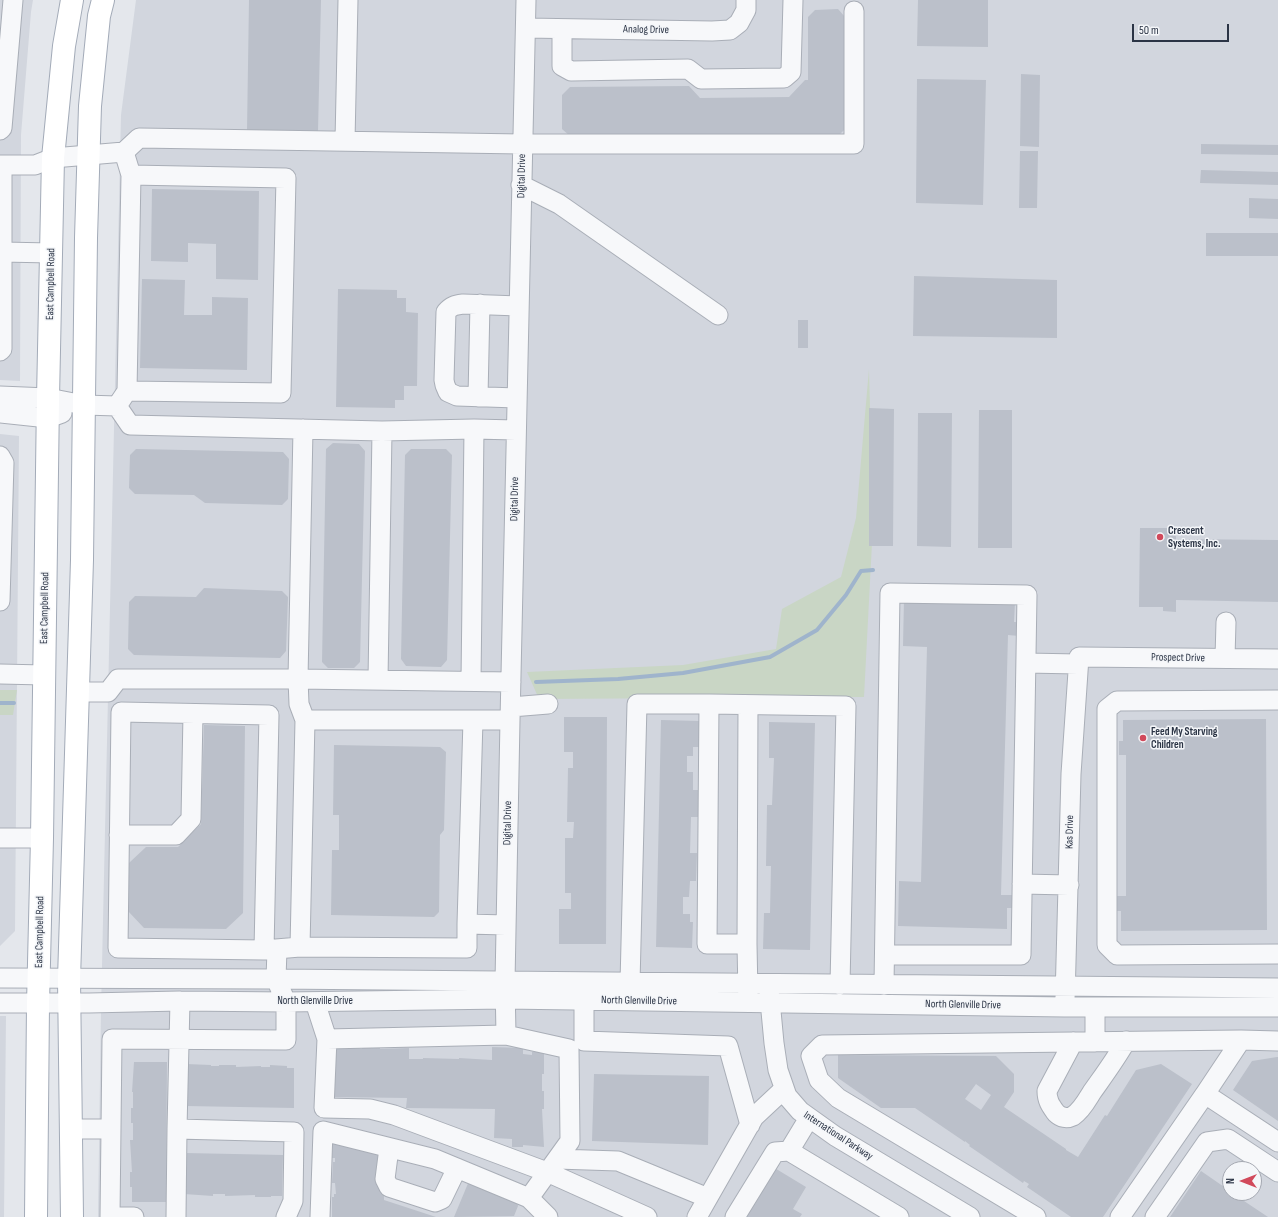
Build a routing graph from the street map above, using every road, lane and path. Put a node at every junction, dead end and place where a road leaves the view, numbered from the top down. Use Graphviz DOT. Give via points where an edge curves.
graph roads {
  1 [pos="13,0"];
  2 [pos="72,0"];
  3 [pos="103,0"];
  4 [pos="348,0"];
  5 [pos="526,0"];
  6 [pos="746,0"];
  7 [pos="793,0"];
  8 [pos="854,11"];
  9 [pos="526,28"];
  10 [pos="562,29"];
  11 [pos="0,130"];
  12 [pos="345,141"];
  13 [pos="522,144"];
  14 [pos="124,152"];
  15 [pos="89,155"];
  16 [pos="53,158"];
  17 [pos="1,165"];
  18 [pos="131,175"];
  19 [pos="522,185"];
  20 [pos="1,211"];
  21 [pos="1,242"];
  22 [pos="51,253"];
  23 [pos="480,304"];
  24 [pos="519,306"];
  25 [pos="718,315"];
  26 [pos="0,352"];
  27 [pos="0,396"];
  28 [pos="478,397"];
  29 [pos="517,398"];
  30 [pos="122,399"];
  31 [pos="84,405"];
  32 [pos="48,408"];
  33 [pos="0,413"];
  34 [pos="303,429"];
  35 [pos="474,429"];
  36 [pos="516,430"];
  37 [pos="382,431"];
  38 [pos="0,456"];
  39 [pos="0,600"];
  40 [pos="1226,622"];
  41 [pos="1225,658"];
  42 [pos="1278,659"];
  43 [pos="1079,660"];
  44 [pos="1026,663"];
  45 [pos="0,674"];
  46 [pos="44,675"];
  47 [pos="298,679"];
  48 [pos="378,680"];
  49 [pos="471,681"];
  50 [pos="511,682"];
  51 [pos="79,692"];
  52 [pos="108,692"];
  53 [pos="1278,700"];
  54 [pos="548,704"];
  55 [pos="709,704"];
  56 [pos="748,705"];
  57 [pos="121,712"];
  58 [pos="510,713"];
  59 [pos="193,714"];
  60 [pos="305,720"];
  61 [pos="473,720"];
  62 [pos="119,835"];
  63 [pos="0,838"];
  64 [pos="42,838"];
  65 [pos="1022,884"];
  66 [pos="1069,884"];
  67 [pos="467,924"];
  68 [pos="506,925"];
  69 [pos="747,944"];
  70 [pos="300,947"];
  71 [pos="270,949"];
  72 [pos="1278,954"];
  73 [pos="885,955"];
  74 [pos="0,978"];
  75 [pos="39,978"];
  76 [pos="69,979"];
  77 [pos="276,979"];
  78 [pos="630,983"];
  79 [pos="747,984"];
  80 [pos="769,984"];
  81 [pos="840,984"];
  82 [pos="884,985"];
  83 [pos="1067,986"];
  84 [pos="1278,988"];
  85 [pos="505,990"];
  86 [pos="584,1000"];
  87 [pos="180,1001"];
  88 [pos="286,1002"];
  89 [pos="315,1002"];
  90 [pos="748,1002"];
  91 [pos="0,1003"];
  92 [pos="770,1003"];
  93 [pos="38,1004"];
  94 [pos="70,1004"];
  95 [pos="1065,1007"];
  96 [pos="1095,1007"];
  97 [pos="1278,1007"];
  98 [pos="506,1035"];
  99 [pos="327,1038"];
  100 [pos="179,1039"];
  101 [pos="1241,1040"];
  102 [pos="1126,1041"];
  103 [pos="1278,1041"];
  104 [pos="1073,1042"];
  105 [pos="1095,1042"];
  106 [pos="576,1045"];
  107 [pos="784,1089"];
  108 [pos="1205,1094"];
  109 [pos="809,1118"];
  110 [pos="750,1125"];
  111 [pos="71,1129"];
  112 [pos="111,1129"];
  113 [pos="177,1129"];
  114 [pos="1278,1142"];
  115 [pos="389,1148"];
  116 [pos="789,1151"];
  117 [pos="552,1166"];
  118 [pos="457,1168"];
  119 [pos="1278,1172"];
  120 [pos="529,1198"];
  121 [pos="708,1198"];
  122 [pos="944,1210"];
  123 [pos="36,1217"];
  124 [pos="72,1217"];
  125 [pos="134,1217"];
  126 [pos="176,1217"];
  127 [pos="286,1217"];
  128 [pos="320,1217"];
  129 [pos="548,1217"];
  130 [pos="647,1217"];
  131 [pos="697,1217"];
  132 [pos="735,1217"];
  133 [pos="899,1217"];
  134 [pos="970,1217"];
  135 [pos="1036,1217"];
  136 [pos="1120,1217"];
  137 [pos="1155,1217"];
  1 -- 11 [label="street"];
  2 -- 16 [label="main road, East Campbell Road" via="64,46"];
  3 -- 15 [label="main road" via="99,16 90,106"];
  4 -- 12 [label="street"];
  5 -- 9 [label="street, Digital Drive"];
  6 -- 10 [label="street, Analog Drive" via="746,10 739,23 730,30"];
  7 -- 10 [label="street" via="791,72 784,78 700,79 688,69 570,71 562,66"];
  8 -- 13 [label="street" via="854,144"];
  9 -- 10 [label="street, Analog Drive"];
  9 -- 13 [label="street, Digital Drive"];
  12 -- 13 [label="street"];
  12 -- 14 [label="street" via="140,138"];
  13 -- 19 [label="street, Digital Drive"];
  14 -- 15 [label="street"];
  14 -- 18 [label="street"];
  15 -- 16 [label="street"];
  15 -- 31 [label="main road"];
  16 -- 17 [label="street" via="35,164"];
  16 -- 22 [label="main road, East Campbell Road"];
  17 -- 20 [label="street"];
  18 -- 30 [label="street"];
  18 -- 30 [label="street" via="286,178 281,393"];
  19 -- 24 [label="street, Digital Drive"];
  19 -- 25 [label="street" via="559,204"];
  20 -- 21 [label="street"];
  21 -- 22 [label="street"];
  21 -- 26 [label="street"];
  22 -- 32 [label="main road, East Campbell Road"];
  23 -- 24 [label="street"];
  23 -- 28 [label="street"];
  23 -- 28 [label="street" via="455,305 446,312 444,380 448,392 452,395"];
  24 -- 29 [label="street, Digital Drive"];
  27 -- 32 [label="street"];
  28 -- 29 [label="street"];
  29 -- 36 [label="street, Digital Drive"];
  30 -- 31 [label="street"];
  30 -- 34 [label="street" via="130,425"];
  31 -- 32 [label="street"];
  31 -- 51 [label="main road"];
  32 -- 33 [label="street"];
  32 -- 46 [label="main road, East Campbell Road"];
  34 -- 37 [label="street"];
  34 -- 47 [label="street"];
  35 -- 36 [label="street"];
  35 -- 37 [label="street"];
  35 -- 49 [label="street"];
  36 -- 50 [label="street, Digital Drive"];
  37 -- 48 [label="street"];
  38 -- 39 [label="street" via="4,463"];
  40 -- 41 [label="street"];
  41 -- 42 [label="street, Prospect Drive"];
  41 -- 43 [label="street, Prospect Drive"];
  43 -- 44 [label="street, Prospect Drive"];
  43 -- 66 [label="street, Kas Drive" via="1071,774"];
  44 -- 65 [label="street"];
  44 -- 73 [label="street" via="1027,595 890,593"];
  45 -- 46 [label="street"];
  46 -- 64 [label="main road, East Campbell Road"];
  47 -- 48 [label="street"];
  47 -- 52 [label="street" via="118,679"];
  47 -- 60 [label="street" via="299,704"];
  48 -- 49 [label="street"];
  49 -- 50 [label="street"];
  50 -- 58 [label="street, Digital Drive"];
  51 -- 52 [label="street"];
  51 -- 76 [label="main road"];
  52 -- 57 [label="street"];
  53 -- 72 [label="street" via="1117,701 1107,709 1106,945 1117,955"];
  54 -- 58 [label="street"];
  55 -- 56 [label="street"];
  55 -- 69 [label="street" via="707,944"];
  55 -- 78 [label="street" via="637,704"];
  56 -- 69 [label="street"];
  56 -- 81 [label="street" via="846,706"];
  57 -- 59 [label="street"];
  57 -- 62 [label="street"];
  58 -- 61 [label="street"];
  58 -- 68 [label="street, Digital Drive"];
  59 -- 62 [label="street" via="191,819 176,836"];
  59 -- 71 [label="street" via="269,715"];
  60 -- 61 [label="street"];
  60 -- 70 [label="street"];
  61 -- 67 [label="street"];
  62 -- 71 [label="street" via="118,948"];
  63 -- 64 [label="street"];
  64 -- 75 [label="main road, East Campbell Road"];
  65 -- 66 [label="street"];
  65 -- 73 [label="street" via="1021,955"];
  66 -- 83 [label="street, Kas Drive"];
  67 -- 68 [label="street"];
  67 -- 70 [label="street" via="467,948"];
  68 -- 85 [label="street, Digital Drive"];
  69 -- 79 [label="street"];
  70 -- 71 [label="street"];
  71 -- 77 [label="street"];
  73 -- 82 [label="street"];
  74 -- 75 [label="street, North Glenville Drive"];
  75 -- 76 [label="street, North Glenville Drive"];
  75 -- 93 [label="main road, East Campbell Road"];
  76 -- 77 [label="street, North Glenville Drive"];
  76 -- 94 [label="main road"];
  77 -- 85 [label="street, North Glenville Drive"];
  77 -- 88 [label="street"];
  78 -- 79 [label="street, North Glenville Drive"];
  78 -- 85 [label="street, North Glenville Drive"];
  79 -- 80 [label="street, North Glenville Drive"];
  79 -- 90 [label="street"];
  80 -- 81 [label="street, North Glenville Drive"];
  80 -- 92 [label="street, International Parkway"];
  81 -- 82 [label="street, North Glenville Drive"];
  82 -- 83 [label="street, North Glenville Drive"];
  83 -- 84 [label="street, North Glenville Drive"];
  83 -- 95 [label="street, Kas Drive"];
  85 -- 86 [label="street, North Glenville Drive"];
  85 -- 89 [label="street, North Glenville Drive"];
  85 -- 98 [label="street, Digital Drive"];
  86 -- 90 [label="street, North Glenville Drive"];
  86 -- 106 [label="street"];
  87 -- 88 [label="street, North Glenville Drive"];
  87 -- 94 [label="street, North Glenville Drive"];
  87 -- 100 [label="street"];
  88 -- 89 [label="street, North Glenville Drive"];
  88 -- 100 [label="street" via="286,1040"];
  89 -- 99 [label="street"];
  90 -- 92 [label="street, North Glenville Drive"];
  91 -- 93 [label="street, North Glenville Drive"];
  92 -- 95 [label="street, North Glenville Drive"];
  92 -- 107 [label="street, International Parkway" via="778,1070"];
  93 -- 94 [label="street, North Glenville Drive"];
  93 -- 123 [label="main road, East Campbell Road"];
  94 -- 111 [label="main road"];
  95 -- 96 [label="street, North Glenville Drive"];
  96 -- 97 [label="street, North Glenville Drive"];
  96 -- 105 [label="street"];
  98 -- 99 [label="street"];
  98 -- 106 [label="street"];
  99 -- 117 [label="street" via="324,1108 370,1109 394,1115"];
  100 -- 112 [label="street" via="112,1039"];
  100 -- 113 [label="street"];
  101 -- 102 [label="street"];
  101 -- 103 [label="street"];
  101 -- 108 [label="street"];
  102 -- 104 [label="street" via="1080,1110 1066,1118 1058,1116 1052,1108 1047,1099 1047,1091"];
  102 -- 105 [label="street"];
  104 -- 105 [label="street"];
  104 -- 135 [label="street" via="822,1045 811,1056 819,1080 838,1098"];
  106 -- 110 [label="street" via="728,1046"];
  106 -- 117 [label="street" via="570,1141"];
  107 -- 109 [label="street, International Parkway" via="787,1096"];
  107 -- 110 [label="street" via="754,1117"];
  108 -- 114 [label="street"];
  108 -- 136 [label="street"];
  109 -- 116 [label="street"];
  109 -- 122 [label="street, International Parkway"];
  110 -- 121 [label="street"];
  111 -- 112 [label="street"];
  111 -- 124 [label="main road"];
  112 -- 125 [label="street" via="110,1217"];
  113 -- 126 [label="street"];
  113 -- 127 [label="street" via="294,1132 293,1201"];
  115 -- 118 [label="street" via="435,1159"];
  115 -- 118 [label="street" via="385,1179 389,1187 434,1202 442,1199"];
  115 -- 128 [label="street" via="323,1131"];
  116 -- 132 [label="street" via="775,1152"];
  116 -- 133 [label="street"];
  117 -- 120 [label="street"];
  117 -- 121 [label="street" via="618,1161"];
  117 -- 130 [label="street"];
  118 -- 120 [label="street"];
  119 -- 137 [label="street" via="1228,1139 1207,1142"];
  120 -- 129 [label="street"];
  121 -- 131 [label="street"];
  122 -- 134 [label="street, International Parkway"];
}
